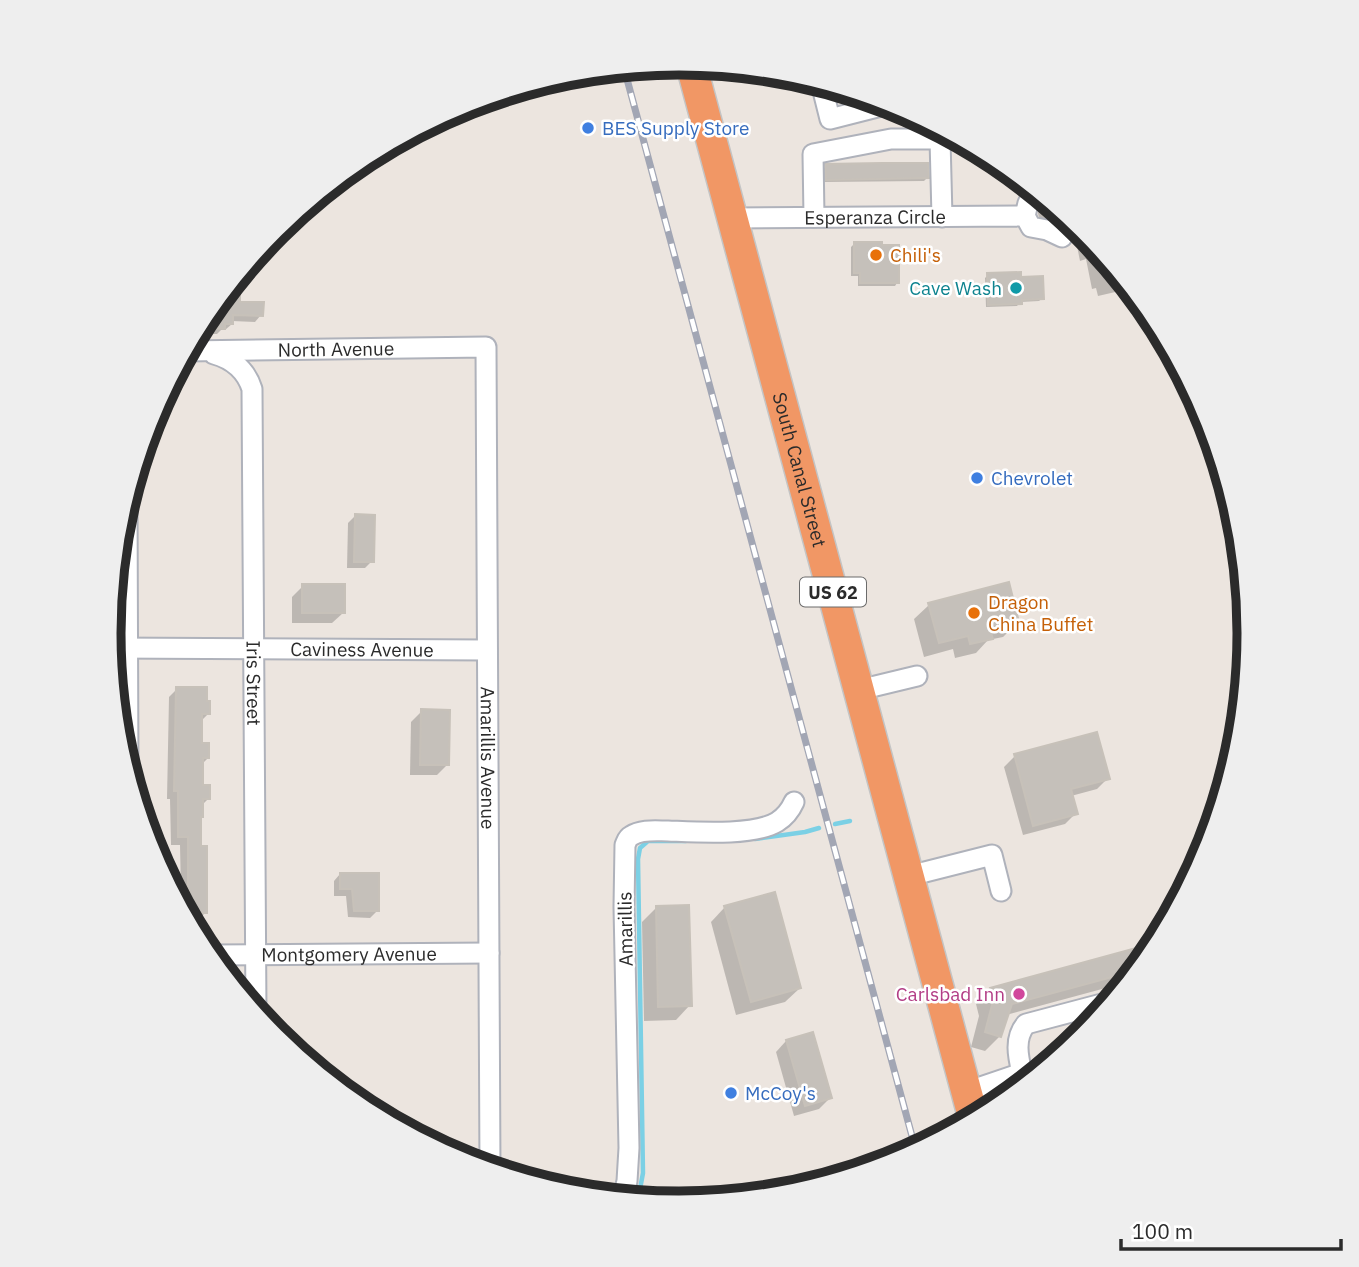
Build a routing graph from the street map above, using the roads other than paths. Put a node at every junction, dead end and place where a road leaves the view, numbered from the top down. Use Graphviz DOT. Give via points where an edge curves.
graph roads {
  1 [pos="694,75"];
  2 [pos="824,94"];
  3 [pos="869,109"];
  4 [pos="938,139"];
  5 [pos="940,140"];
  6 [pos="1031,200"];
  7 [pos="1021,216"];
  8 [pos="814,217"];
  9 [pos="942,217"];
  10 [pos="733,218"];
  11 [pos="1062,237"];
  12 [pos="486,347"];
  13 [pos="198,351"];
  14 [pos="197,352"];
  15 [pos="234,362"];
  16 [pos="121,648"];
  17 [pos="254,648"];
  18 [pos="487,650"];
  19 [pos="917,676"];
  20 [pos="859,690"];
  21 [pos="794,802"];
  22 [pos="908,876"];
  23 [pos="1001,891"];
  24 [pos="489,953"];
  25 [pos="224,955"];
  26 [pos="256,956"];
  27 [pos="256,997"];
  28 [pos="1096,1006"];
  29 [pos="1025,1071"];
  30 [pos="1001,1090"];
  31 [pos="970,1106"];
  32 [pos="490,1158"];
  33 [pos="626,1189"];
  1 -- 10 [label="highway, South Canal Street / US 62"];
  2 -- 3 [label="street" via="830,119"];
  4 -- 8 [label="street" via="891,139 813,154"];
  5 -- 9 [label="street"];
  6 -- 7 [label="street"];
  7 -- 9 [label="street, Esperanza Circle"];
  7 -- 11 [label="street" via="1031,227"];
  8 -- 9 [label="street, Esperanza Circle"];
  8 -- 10 [label="street, Esperanza Circle"];
  10 -- 20 [label="highway, South Canal Street / US 62"];
  12 -- 13 [label="street, North Avenue"];
  12 -- 18 [label="street, Amarillis Avenue"];
  14 -- 15 [label="street, North Avenue"];
  15 -- 17 [label="street, Iris Street" via="252,389"];
  16 -- 17 [label="street, Caviness Avenue"];
  17 -- 18 [label="street, Caviness Avenue"];
  17 -- 26 [label="street, Iris Street"];
  18 -- 24 [label="street, Amarillis Avenue"];
  19 -- 20 [label="street"];
  20 -- 22 [label="highway, South Canal Street / US 62"];
  21 -- 33 [label="street, Amarillis" via="778,822 755,830 639,832 627,841"];
  22 -- 23 [label="street" via="992,855"];
  22 -- 31 [label="highway, South Canal Street / US 62"];
  24 -- 26 [label="street, Montgomery Avenue"];
  24 -- 32 [label="street, Amarillis Avenue"];
  25 -- 26 [label="street, Montgomery Avenue"];
  26 -- 27 [label="street, Iris Street"];
  28 -- 29 [label="street" via="1026,1024 1018,1048"];
  30 -- 31 [label="street"];
}
